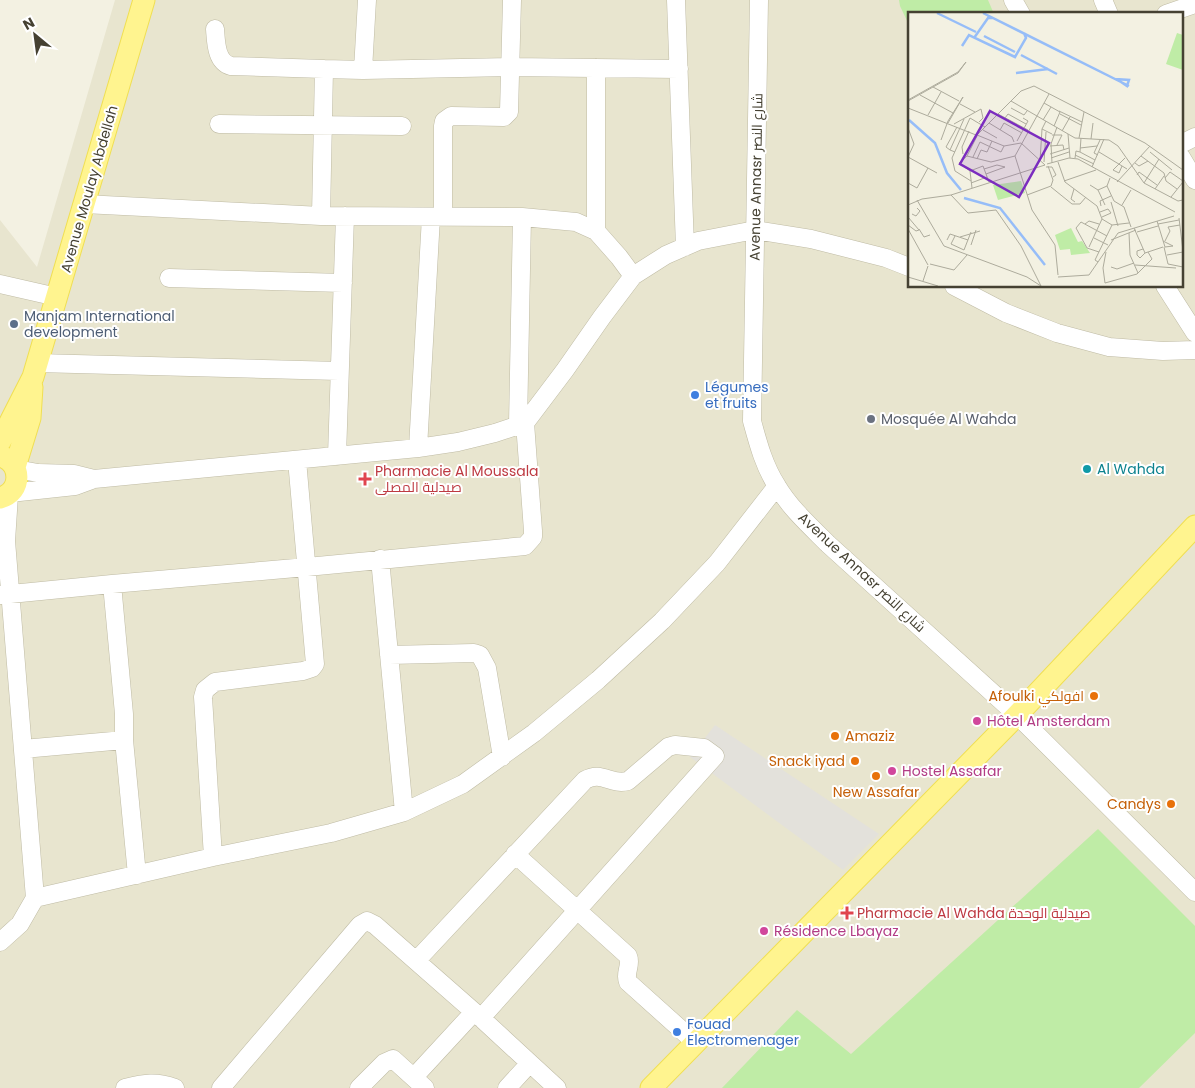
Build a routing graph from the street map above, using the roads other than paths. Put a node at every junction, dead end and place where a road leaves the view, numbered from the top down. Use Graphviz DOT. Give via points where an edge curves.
graph roads {
  1 [pos="144,0"];
  2 [pos="367,0"];
  3 [pos="512,0"];
  4 [pos="676,0"];
  5 [pos="759,0"];
  6 [pos="1013,0"];
  7 [pos="1104,0"];
  8 [pos="1195,4"];
  9 [pos="1020,12"];
  10 [pos="1108,12"];
  11 [pos="1172,12"];
  12 [pos="215,29"];
  13 [pos="511,67"];
  14 [pos="324,68"];
  15 [pos="596,68"];
  16 [pos="678,69"];
  17 [pos="363,70"];
  18 [pos="219,124"];
  19 [pos="323,125"];
  20 [pos="402,126"];
  21 [pos="1195,137"];
  22 [pos="1182,144"];
  23 [pos="1182,159"];
  24 [pos="1195,180"];
  25 [pos="84,204"];
  26 [pos="321,216"];
  27 [pos="345,216"];
  28 [pos="437,217"];
  29 [pos="522,217"];
  30 [pos="755,230"];
  31 [pos="596,231"];
  32 [pos="685,247"];
  33 [pos="908,267"];
  34 [pos="633,276"];
  35 [pos="168,278"];
  36 [pos="343,283"];
  37 [pos="0,284"];
  38 [pos="958,288"];
  39 [pos="1166,288"];
  40 [pos="57,297"];
  41 [pos="1195,333"];
  42 [pos="1195,350"];
  43 [pos="34,370"];
  44 [pos="340,371"];
  45 [pos="521,424"];
  46 [pos="0,442"];
  47 [pos="418,448"];
  48 [pos="337,456"];
  49 [pos="297,460"];
  50 [pos="10,464"];
  51 [pos="94,479"];
  52 [pos="777,486"];
  53 [pos="6,495"];
  54 [pos="0,521"];
  55 [pos="1195,526"];
  56 [pos="6,541"];
  57 [pos="380,559"];
  58 [pos="307,567"];
  59 [pos="112,584"];
  60 [pos="5,594"];
  61 [pos="389,655"];
  62 [pos="1017,715"];
  63 [pos="124,740"];
  64 [pos="23,748"];
  65 [pos="502,756"];
  66 [pos="404,812"];
  67 [pos="515,854"];
  68 [pos="213,857"];
  69 [pos="137,875"];
  70 [pos="1195,892"];
  71 [pos="35,898"];
  72 [pos="578,910"];
  73 [pos="0,942"];
  74 [pos="416,960"];
  75 [pos="478,1015"];
  76 [pos="696,1043"];
  77 [pos="530,1063"];
  78 [pos="419,1083"];
  79 [pos="125,1088"];
  80 [pos="175,1088"];
  81 [pos="221,1088"];
  82 [pos="360,1088"];
  83 [pos="507,1088"];
  84 [pos="557,1088"];
  85 [pos="652,1088"];
  1 -- 25 [label="main road, Avenue Moulay Abdellah"];
  2 -- 17 [label="street"];
  3 -- 13 [label="street"];
  4 -- 16 [label="street"];
  5 -- 30 [label="street, Avenue Annasr شارع النصر"];
  6 -- 9 [label="street"];
  7 -- 10 [label="street"];
  8 -- 11 [label="street"];
  12 -- 14 [label="street" via="217,46 225,64"];
  13 -- 15 [label="street"];
  13 -- 17 [label="street"];
  13 -- 28 [label="street" via="507,115 451,116 444,121"];
  14 -- 17 [label="street"];
  14 -- 19 [label="street"];
  15 -- 16 [label="street"];
  15 -- 31 [label="street"];
  16 -- 32 [label="street"];
  18 -- 19 [label="street"];
  19 -- 20 [label="street"];
  19 -- 26 [label="street"];
  21 -- 22 [label="street"];
  23 -- 24 [label="street"];
  25 -- 26 [label="street"];
  25 -- 40 [label="main road, Avenue Moulay Abdellah"];
  26 -- 27 [label="street"];
  27 -- 28 [label="street"];
  27 -- 36 [label="street"];
  28 -- 29 [label="street"];
  28 -- 47 [label="street"];
  29 -- 31 [label="street" via="576,222"];
  29 -- 45 [label="street"];
  30 -- 32 [label="street"];
  30 -- 33 [label="street" via="811,239"];
  30 -- 52 [label="street, Avenue Annasr شارع النصر" via="752,421 763,457"];
  31 -- 34 [label="street"];
  32 -- 34 [label="street"];
  34 -- 45 [label="street"];
  35 -- 36 [label="street"];
  36 -- 44 [label="street"];
  37 -- 40 [label="street"];
  38 -- 42 [label="street" via="1006,313 1057,333 1109,347"];
  39 -- 41 [label="street"];
  40 -- 43 [label="main road, Avenue Moulay Abdellah"];
  43 -- 44 [label="street"];
  43 -- 46 [label="main road, Avenue Moulay Abdellah"];
  43 -- 50 [label="main road, Avenue Moulay Abdellah" via="30,418"];
  44 -- 48 [label="street"];
  45 -- 47 [label="street" via="458,442"];
  45 -- 57 [label="street" via="533,531 530,542 525,546"];
  47 -- 48 [label="street"];
  48 -- 49 [label="street"];
  49 -- 51 [label="street"];
  49 -- 58 [label="street"];
  50 -- 51 [label="street" via="38,473 74,474"];
  50 -- 53 [label="main road, Avenue Moulay Abdellah" via="17,480"];
  51 -- 53 [label="street" via="75,486"];
  52 -- 62 [label="street, Avenue Annasr شارع النصر" via="828,544"];
  52 -- 65 [label="street" via="716,563 662,621 598,680"];
  53 -- 56 [label="street"];
  54 -- 56 [label="street"];
  55 -- 62 [label="main road"];
  56 -- 60 [label="street"];
  57 -- 58 [label="street"];
  57 -- 61 [label="street"];
  58 -- 59 [label="street"];
  58 -- 68 [label="street" via="315,664 312,668 215,682 202,697"];
  59 -- 60 [label="street"];
  59 -- 63 [label="street"];
  60 -- 64 [label="street"];
  61 -- 65 [label="street" via="480,655 487,668"];
  61 -- 66 [label="street"];
  62 -- 70 [label="street, Avenue Annasr شارع النصر"];
  62 -- 76 [label="main road"];
  63 -- 64 [label="street"];
  63 -- 69 [label="street"];
  64 -- 71 [label="street"];
  65 -- 66 [label="street" via="463,784"];
  66 -- 68 [label="street" via="331,833"];
  67 -- 72 [label="street"];
  67 -- 72 [label="street" via="591,776 622,783 628,781 660,752 675,745 704,748 715,756"];
  67 -- 74 [label="street"];
  68 -- 69 [label="street"];
  69 -- 71 [label="street"];
  71 -- 73 [label="street" via="20,924"];
  72 -- 75 [label="street"];
  72 -- 76 [label="street" via="628,956 628,982"];
  74 -- 75 [label="street"];
  74 -- 81 [label="street" via="371,922 364,922"];
  75 -- 77 [label="street"];
  75 -- 78 [label="street"];
  76 -- 85 [label="main road"];
  77 -- 83 [label="street"];
  77 -- 84 [label="street"];
  78 -- 82 [label="street" via="397,1062 388,1060"];
  79 -- 80 [label="street" via="145,1083 162,1083"];
}
